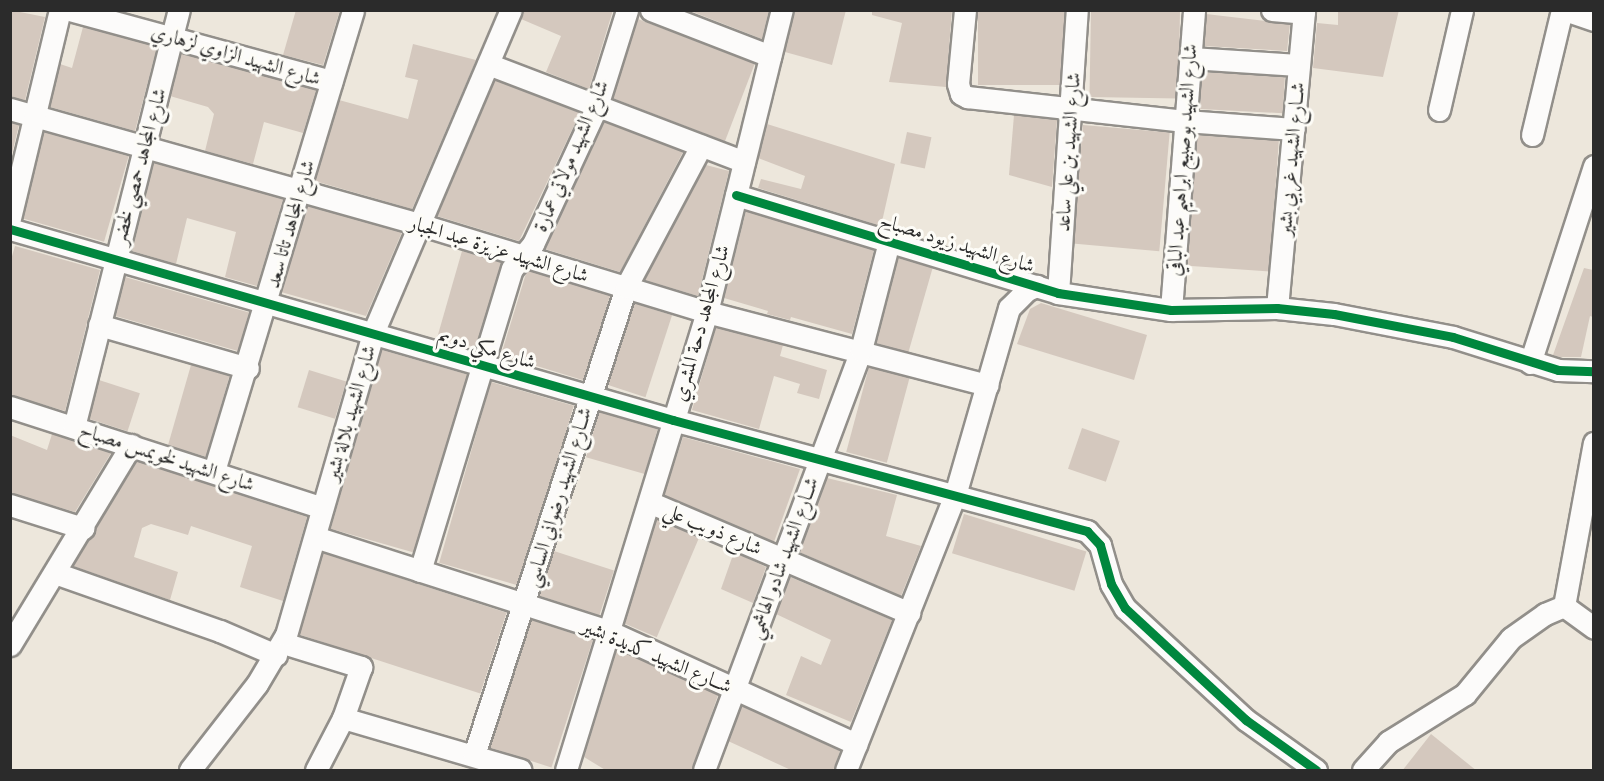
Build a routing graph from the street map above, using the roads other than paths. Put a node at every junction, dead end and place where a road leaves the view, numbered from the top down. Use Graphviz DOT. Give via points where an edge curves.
graph roads {
  1 [pos="60,10"];
  2 [pos="70,10"];
  3 [pos="179,10"];
  4 [pos="353,10"];
  5 [pos="511,10"];
  6 [pos="627,10"];
  7 [pos="782,10"];
  8 [pos="965,10"];
  9 [pos="1077,10"];
  10 [pos="1194,10"];
  11 [pos="1272,10"];
  12 [pos="1462,10"];
  13 [pos="1564,10"];
  14 [pos="658,12"];
  15 [pos="1304,12"];
  16 [pos="1593,20"];
  17 [pos="172,36"];
  18 [pos="770,56"];
  19 [pos="1190,58"];
  20 [pos="488,64"];
  21 [pos="1299,65"];
  22 [pos="332,81"];
  23 [pos="597,106"];
  24 [pos="10,109"];
  25 [pos="1070,110"];
  26 [pos="1439,110"];
  27 [pos="35,116"];
  28 [pos="1185,121"];
  29 [pos="1294,129"];
  30 [pos="1532,135"];
  31 [pos="701,146"];
  32 [pos="143,147"];
  33 [pos="744,162"];
  34 [pos="1593,166"];
  35 [pos="300,190"];
  36 [pos="736,195"];
  37 [pos="10,218"];
  38 [pos="419,224"];
  39 [pos="10,230"];
  40 [pos="890,242"];
  41 [pos="521,255"];
  42 [pos="114,260"];
  43 [pos="1037,286"];
  44 [pos="626,287"];
  45 [pos="1058,293"];
  46 [pos="266,304"];
  47 [pos="1277,308"];
  48 [pos="1170,310"];
  49 [pos="707,312"];
  50 [pos="99,325"];
  51 [pos="374,333"];
  52 [pos="861,350"];
  53 [pos="1530,363"];
  54 [pos="484,366"];
  55 [pos="248,368"];
  56 [pos="1593,371"];
  57 [pos="988,385"];
  58 [pos="589,396"];
  59 [pos="10,407"];
  60 [pos="673,420"];
  61 [pos="74,427"];
  62 [pos="1593,442"];
  63 [pos="131,445"];
  64 [pos="820,458"];
  65 [pos="214,471"];
  66 [pos="955,495"];
  67 [pos="649,502"];
  68 [pos="10,504"];
  69 [pos="322,508"];
  70 [pos="83,528"];
  71 [pos="315,537"];
  72 [pos="784,558"];
  73 [pos="420,571"];
  74 [pos="55,573"];
  75 [pos="524,605"];
  76 [pos="1564,606"];
  77 [pos="909,613"];
  78 [pos="1593,628"];
  79 [pos="609,631"];
  80 [pos="10,645"];
  81 [pos="280,649"];
  82 [pos="734,688"];
  83 [pos="343,718"];
  84 [pos="856,744"];
  85 [pos="474,755"];
  86 [pos="190,771"];
  87 [pos="316,771"];
  88 [pos="520,771"];
  89 [pos="566,771"];
  90 [pos="704,771"];
  91 [pos="846,771"];
  92 [pos="1316,771"];
  93 [pos="1363,771"];
  1 -- 27 [label="street"];
  2 -- 17 [label="street, شارع الشهيد الزاوي لزهاري"];
  3 -- 17 [label="street, شارع المجاهد حمصي لخضر"];
  4 -- 22 [label="street, شارع المجاهد تاتا سعد"];
  5 -- 20 [label="street, شارع الشهيد بلالة بشير"];
  6 -- 23 [label="street, شارع الشهيد مولاتي عمارة"];
  7 -- 18 [label="street, شارع المجاهد دحة المشري"];
  8 -- 25 [label="street" via="958,84 961,94"];
  9 -- 25 [label="street, شارع الشهيد بن علي ساعد"];
  10 -- 19 [label="street, شارع الشهيد بوصبيع ابراهيم عبد الباقي"];
  11 -- 15 [label="street"];
  12 -- 26 [label="street"];
  13 -- 16 [label="street"];
  13 -- 30 [label="street"];
  14 -- 18 [label="street"];
  15 -- 21 [label="street, شــارع الشهيد غربي بشير"];
  17 -- 22 [label="street, شارع الشهيد الزاوي لزهاري"];
  17 -- 32 [label="street, شارع المجاهد حمصي لخضر"];
  18 -- 33 [label="street, شارع المجاهد دحة المشري"];
  19 -- 21 [label="street"];
  19 -- 28 [label="street, شارع الشهيد بوصبيع ابراهيم عبد الباقي"];
  20 -- 23 [label="street"];
  20 -- 38 [label="street, شارع الشهيد بلالة بشير"];
  21 -- 29 [label="street, شــارع الشهيد غربي بشير"];
  22 -- 35 [label="street, شارع المجاهد تاتا سعد"];
  23 -- 31 [label="street"];
  23 -- 41 [label="street, شارع الشهيد مولاتي عمارة" via="533,244"];
  24 -- 27 [label="street, شارع الشهيد عزيزة عبد الجبار"];
  25 -- 28 [label="street"];
  25 -- 45 [label="street, شارع الشهيد بن علي ساعد"];
  27 -- 32 [label="street, شارع الشهيد عزيزة عبد الجبار"];
  27 -- 37 [label="street"];
  28 -- 29 [label="street"];
  28 -- 48 [label="street, شارع الشهيد بوصبيع ابراهيم عبد الباقي"];
  29 -- 47 [label="street, شــارع الشهيد غربي بشير"];
  31 -- 33 [label="street"];
  31 -- 44 [label="street, شــارع الشهيد رضواني الساسي"];
  32 -- 35 [label="street, شارع الشهيد عزيزة عبد الجبار"];
  32 -- 42 [label="street, شارع المجاهد حمصي لخضر"];
  33 -- 36 [label="street, شارع المجاهد دحة المشري"];
  34 -- 53 [label="street"];
  35 -- 38 [label="street, شارع الشهيد عزيزة عبد الجبار"];
  35 -- 46 [label="street, شارع المجاهد تاتا سعد"];
  36 -- 40 [label="street, شارع الشهيد زيود مصباح"];
  36 -- 49 [label="street, شارع المجاهد دحة المشري"];
  38 -- 41 [label="street, شارع الشهيد عزيزة عبد الجبار"];
  38 -- 51 [label="street, شارع الشهيد بلالة بشير"];
  39 -- 42 [label="street, شارع مكي دويم"];
  40 -- 43 [label="street, شارع الشهيد زيود مصباح"];
  40 -- 52 [label="street, شــارع الشهيد شادو الهاشمي"];
  41 -- 44 [label="street, شارع الشهيد عزيزة عبد الجبار"];
  41 -- 54 [label="street, شارع الشهيد مولاتي عمارة" via="512,268"];
  42 -- 46 [label="street, شارع مكي دويم"];
  42 -- 50 [label="street, شارع المجاهد حمصي لخضر"];
  43 -- 45 [label="street, شارع الشهيد زيود مصباح"];
  43 -- 57 [label="street" via="1027,290 1009,308"];
  44 -- 49 [label="street, شارع الشهيد عزيزة عبد الجبار"];
  44 -- 58 [label="street, شــارع الشهيد رضواني الساسي"];
  45 -- 48 [label="street, شارع الشهيد زيود مصباح"];
  46 -- 51 [label="street, شارع مكي دويم"];
  46 -- 55 [label="street, شارع المجاهد تاتا سعد"];
  47 -- 48 [label="street, شارع الشهيد زيود مصباح"];
  47 -- 53 [label="street, شارع الشهيد زيود مصباح" via="1412,327"];
  49 -- 52 [label="street, شارع الشهيد عزيزة عبد الجبار"];
  49 -- 60 [label="street, شارع المجاهد دحة المشري"];
  50 -- 55 [label="street"];
  50 -- 61 [label="street, شارع المجاهد حمصي لخضر"];
  51 -- 54 [label="street, شارع مكي دويم"];
  51 -- 69 [label="street, شارع الشهيد بلالة بشير"];
  52 -- 57 [label="street, شارع الشهيد عزيزة عبد الجبار"];
  52 -- 64 [label="street, شــارع الشهيد شادو الهاشمي"];
  53 -- 56 [label="street, شارع الشهيد زيود مصباح"];
  54 -- 58 [label="street, شارع مكي دويم"];
  54 -- 73 [label="street, شارع الشهيد مولاتي عمارة"];
  55 -- 65 [label="street, شارع المجاهد تاتا سعد"];
  57 -- 66 [label="street"];
  58 -- 60 [label="street, شارع مكي دويم"];
  58 -- 75 [label="street, شــارع الشهيد رضواني الساسي"];
  59 -- 61 [label="street, شارع الشهيد لخويمس مصباح"];
  60 -- 64 [label="street, شارع مكي دويم"];
  60 -- 67 [label="street, شارع المجاهد دحة المشري"];
  61 -- 63 [label="street, شارع الشهيد لخويمس مصباح"];
  62 -- 76 [label="street"];
  63 -- 65 [label="street, شارع الشهيد لخويمس مصباح"];
  63 -- 70 [label="street"];
  64 -- 66 [label="street, شارع مكي دويم"];
  64 -- 72 [label="street, شــارع الشهيد شادو الهاشمي"];
  65 -- 69 [label="street, شارع الشهيد لخويمس مصباح"];
  66 -- 77 [label="street"];
  66 -- 92 [label="street, شارع مكي دويم" via="1095,536 1111,584 1125,608 1246,720"];
  67 -- 72 [label="street, شارع ذويب علي"];
  67 -- 79 [label="street, شارع المجاهد دحة المشري"];
  68 -- 70 [label="street"];
  69 -- 71 [label="street, شارع الشهيد بلالة بشير"];
  70 -- 74 [label="street"];
  71 -- 73 [label="street, شــارع الشهيد كديدة بشير"];
  71 -- 81 [label="street, شارع الشهيد بلالة بشير"];
  72 -- 77 [label="street, شارع ذويب علي"];
  72 -- 82 [label="street, شــارع الشهيد شادو الهاشمي"];
  73 -- 75 [label="street, شــارع الشهيد كديدة بشير"];
  74 -- 80 [label="street"];
  74 -- 81 [label="street"];
  75 -- 79 [label="street, شــارع الشهيد كديدة بشير"];
  75 -- 85 [label="street, شــارع الشهيد رضواني الساسي"];
  76 -- 78 [label="street"];
  76 -- 93 [label="street" via="1510,638 1465,694 1388,742"];
  77 -- 84 [label="street"];
  79 -- 82 [label="street, شــارع الشهيد كديدة بشير"];
  79 -- 89 [label="street, شارع المجاهد دحة المشري"];
  81 -- 83 [label="street" via="361,667"];
  81 -- 86 [label="street, شارع الشهيد بلالة بشير"];
  82 -- 84 [label="street, شــارع الشهيد كديدة بشير"];
  82 -- 90 [label="street, شــارع الشهيد شادو الهاشمي"];
  83 -- 85 [label="street"];
  83 -- 87 [label="street"];
  84 -- 91 [label="street"];
  85 -- 88 [label="street"];
}
